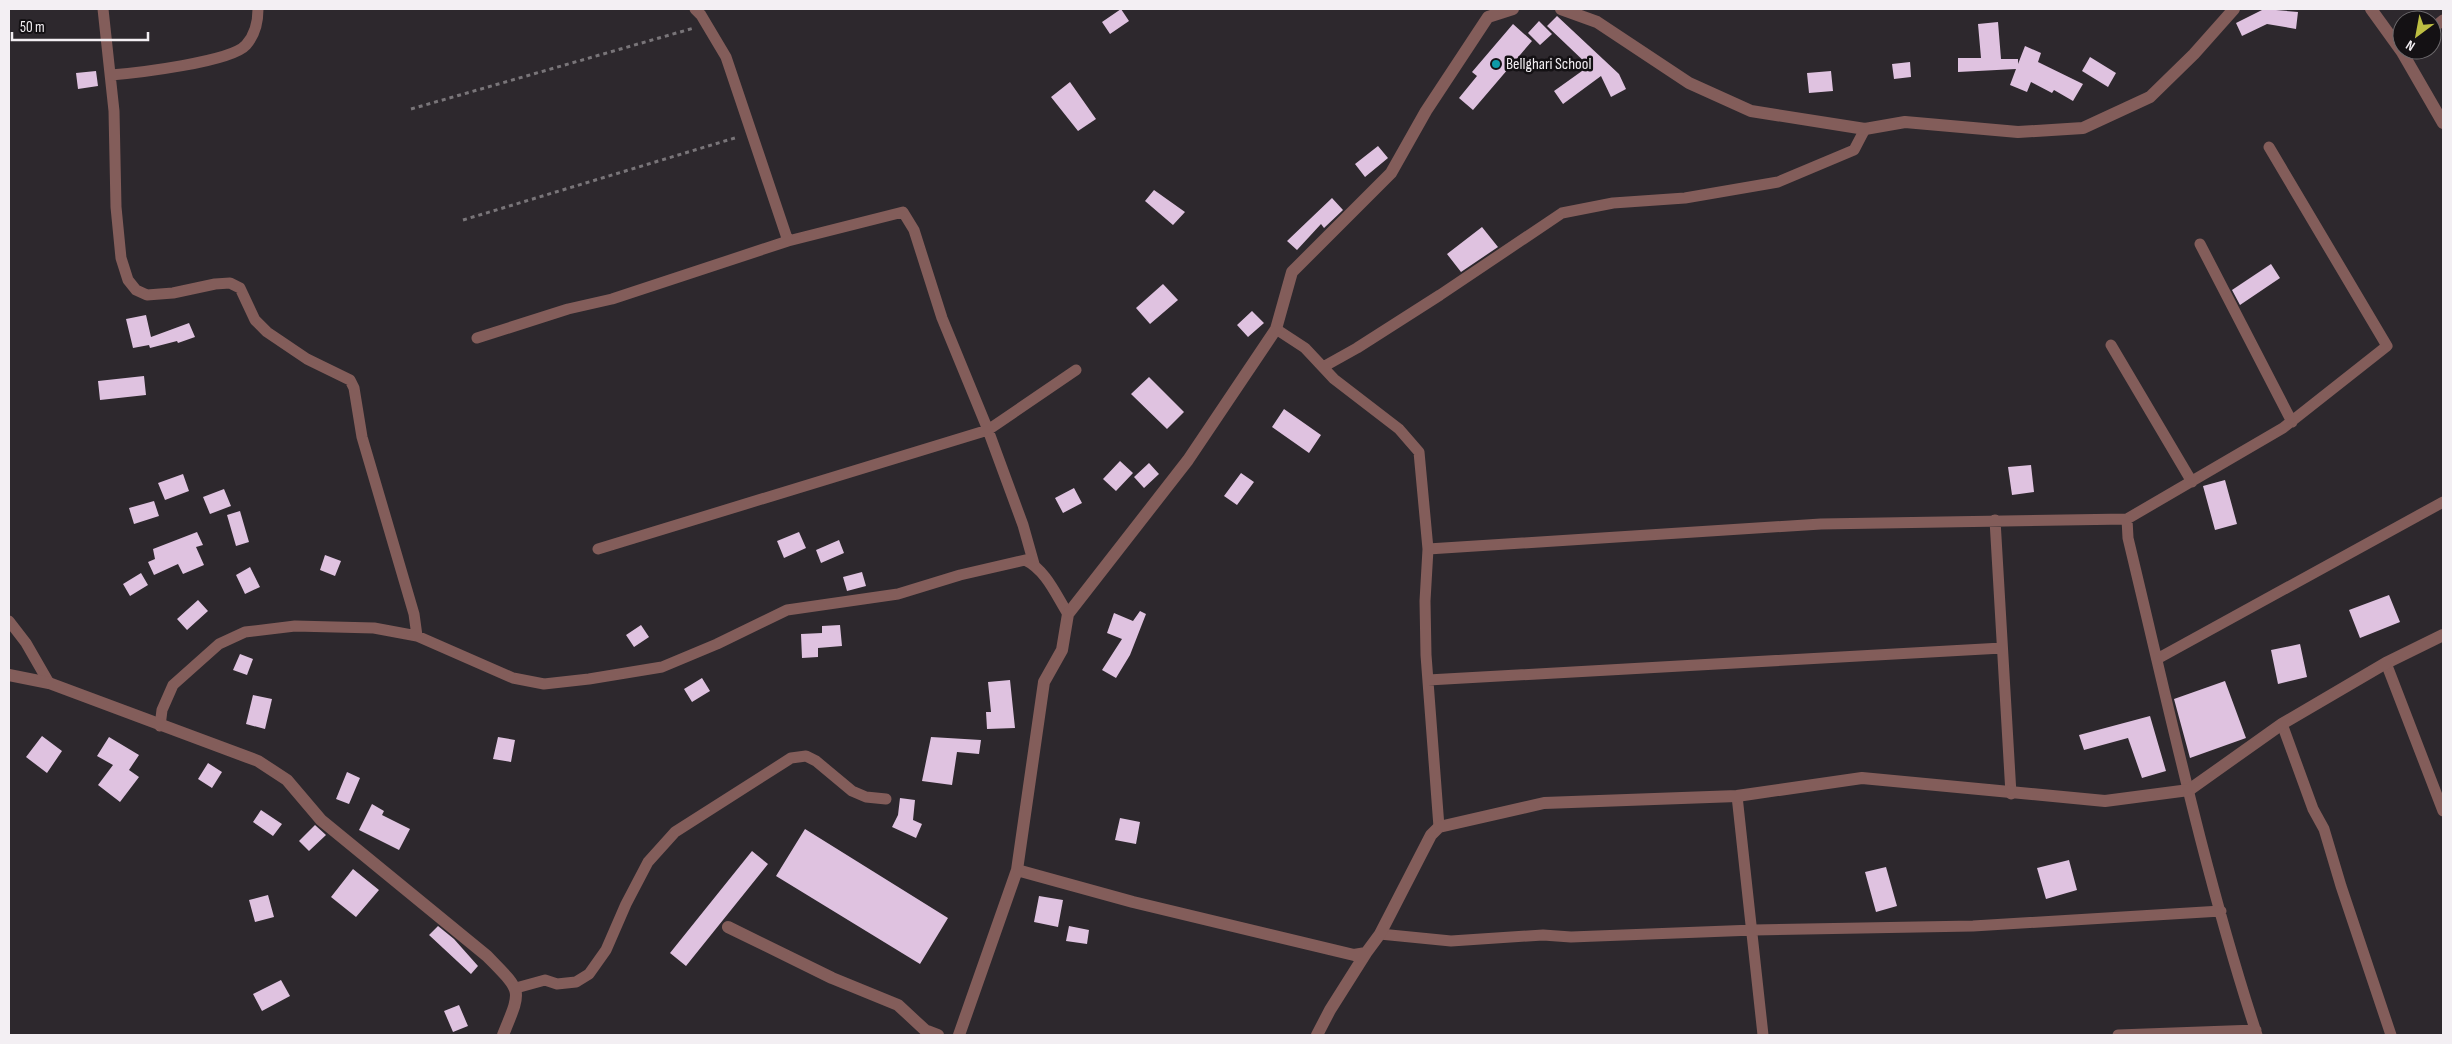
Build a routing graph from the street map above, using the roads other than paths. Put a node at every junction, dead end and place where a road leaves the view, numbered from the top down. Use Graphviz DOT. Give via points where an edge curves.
graph roads {
  1 [pos="103,9"];
  2 [pos="258,9"];
  3 [pos="695,9"];
  4 [pos="1513,9"];
  5 [pos="2234,9"];
  6 [pos="2371,9"];
  7 [pos="1568,10"];
  8 [pos="1485,13"];
  9 [pos="2392,36"];
  10 [pos="2409,60"];
  11 [pos="111,75"];
  12 [pos="2443,123"];
  13 [pos="1865,129"];
  14 [pos="2268,147"];
  15 [pos="788,241"];
  16 [pos="2200,244"];
  17 [pos="1276,330"];
  18 [pos="477,338"];
  19 [pos="2112,345"];
  20 [pos="1323,367"];
  21 [pos="1076,370"];
  22 [pos="2292,422"];
  23 [pos="988,430"];
  24 [pos="2192,482"];
  25 [pos="2443,502"];
  26 [pos="2127,519"];
  27 [pos="1995,520"];
  28 [pos="598,549"];
  29 [pos="1428,549"];
  30 [pos="1034,564"];
  31 [pos="1068,614"];
  32 [pos="9,621"];
  33 [pos="2443,635"];
  34 [pos="417,636"];
  35 [pos="2002,648"];
  36 [pos="2157,659"];
  37 [pos="2386,663"];
  38 [pos="9,675"];
  39 [pos="1428,680"];
  40 [pos="49,683"];
  41 [pos="2282,724"];
  42 [pos="160,726"];
  43 [pos="2189,790"];
  44 [pos="2440,792"];
  45 [pos="2011,794"];
  46 [pos="1738,796"];
  47 [pos="886,799"];
  48 [pos="2443,811"];
  49 [pos="1439,827"];
  50 [pos="1017,870"];
  51 [pos="2221,911"];
  52 [pos="728,927"];
  53 [pos="1754,930"];
  54 [pos="1380,934"];
  55 [pos="1366,953"];
  56 [pos="516,988"];
  57 [pos="2257,1033"];
  58 [pos="504,1035"];
  59 [pos="938,1035"];
  60 [pos="959,1035"];
  61 [pos="1316,1035"];
  62 [pos="1763,1035"];
  63 [pos="2118,1035"];
  64 [pos="2392,1035"];
  1 -- 11 [label="lane"];
  2 -- 11 [label="lane" via="255,32 246,46 228,56"];
  3 -- 15 [label="lane" via="726,57"];
  4 -- 8 [label="street"];
  5 -- 13 [label="street" via="2150,97 2083,128 2018,132 1905,122"];
  6 -- 9 [label="street"];
  7 -- 13 [label="street" via="1597,22 1689,83 1751,111"];
  8 -- 17 [label="street" via="1391,173 1292,272"];
  10 -- 12 [label="street"];
  11 -- 34 [label="lane" via="116,208 121,258 128,280 136,290 147,295 225,282 236,286 246,298 255,320 267,332 307,359 350,380 362,437"];
  13 -- 20 [label="lane" via="1854,150 1778,182 1684,198 1613,203 1562,213 1440,295"];
  14 -- 22 [label="lane" via="2387,346"];
  15 -- 18 [label="lane" via="612,299 568,309"];
  15 -- 23 [label="lane" via="903,212 914,230 942,318"];
  16 -- 22 [label="lane"];
  17 -- 20 [label="lane" via="1305,348"];
  17 -- 31 [label="street" via="1188,460"];
  19 -- 24 [label="lane"];
  20 -- 29 [label="lane" via="1399,429 1419,452"];
  21 -- 23 [label="lane"];
  22 -- 24 [label="lane"];
  23 -- 28 [label="lane"];
  23 -- 30 [label="lane"];
  24 -- 26 [label="lane"];
  25 -- 36 [label="lane"];
  26 -- 27 [label="lane"];
  26 -- 36 [label="lane" via="2128,538"];
  27 -- 29 [label="lane" via="1821,524"];
  27 -- 35 [label="lane"];
  29 -- 39 [label="lane" via="1425,601"];
  30 -- 31 [label="lane"];
  30 -- 34 [label="lane" via="1025,560 898,594 788,610 662,667 589,679 544,684 513,678"];
  31 -- 50 [label="street" via="1062,650 1044,682"];
  32 -- 40 [label="lane" via="26,642"];
  33 -- 37 [label="street"];
  34 -- 42 [label="lane" via="374,628 336,626 295,626 245,632 219,644 173,685 162,710"];
  35 -- 39 [label="lane"];
  35 -- 45 [label="lane"];
  36 -- 43 [label="lane"];
  37 -- 41 [label="street"];
  37 -- 44 [label="lane"];
  38 -- 40 [label="street"];
  39 -- 49 [label="lane"];
  40 -- 42 [label="street"];
  41 -- 43 [label="street"];
  41 -- 64 [label="lane" via="2313,809 2324,829 2340,886"];
  42 -- 56 [label="street" via="258,761 287,780 322,820 487,956"];
  43 -- 45 [label="street" via="2104,802"];
  43 -- 51 [label="lane"];
  44 -- 48 [label="lane"];
  45 -- 46 [label="street" via="1862,778"];
  46 -- 49 [label="street" via="1544,803"];
  46 -- 53 [label="lane"];
  47 -- 56 [label="lane" via="866,797 852,791 806,756 790,758 675,832 648,862 606,950 588,974 576,982 557,984 545,980"];
  49 -- 54 [label="street" via="1431,835"];
  50 -- 55 [label="street" via="1133,902 1354,955"];
  50 -- 60 [label="street"];
  51 -- 53 [label="lane" via="1973,926"];
  51 -- 57 [label="lane"];
  52 -- 59 [label="street" via="832,978 898,1005 925,1030"];
  53 -- 54 [label="lane" via="1572,938 1543,935 1451,941"];
  53 -- 62 [label="lane"];
  54 -- 55 [label="street"];
  55 -- 61 [label="street"];
  56 -- 58 [label="street" via="517,1003"];
  57 -- 63 [label="lane"];
}
